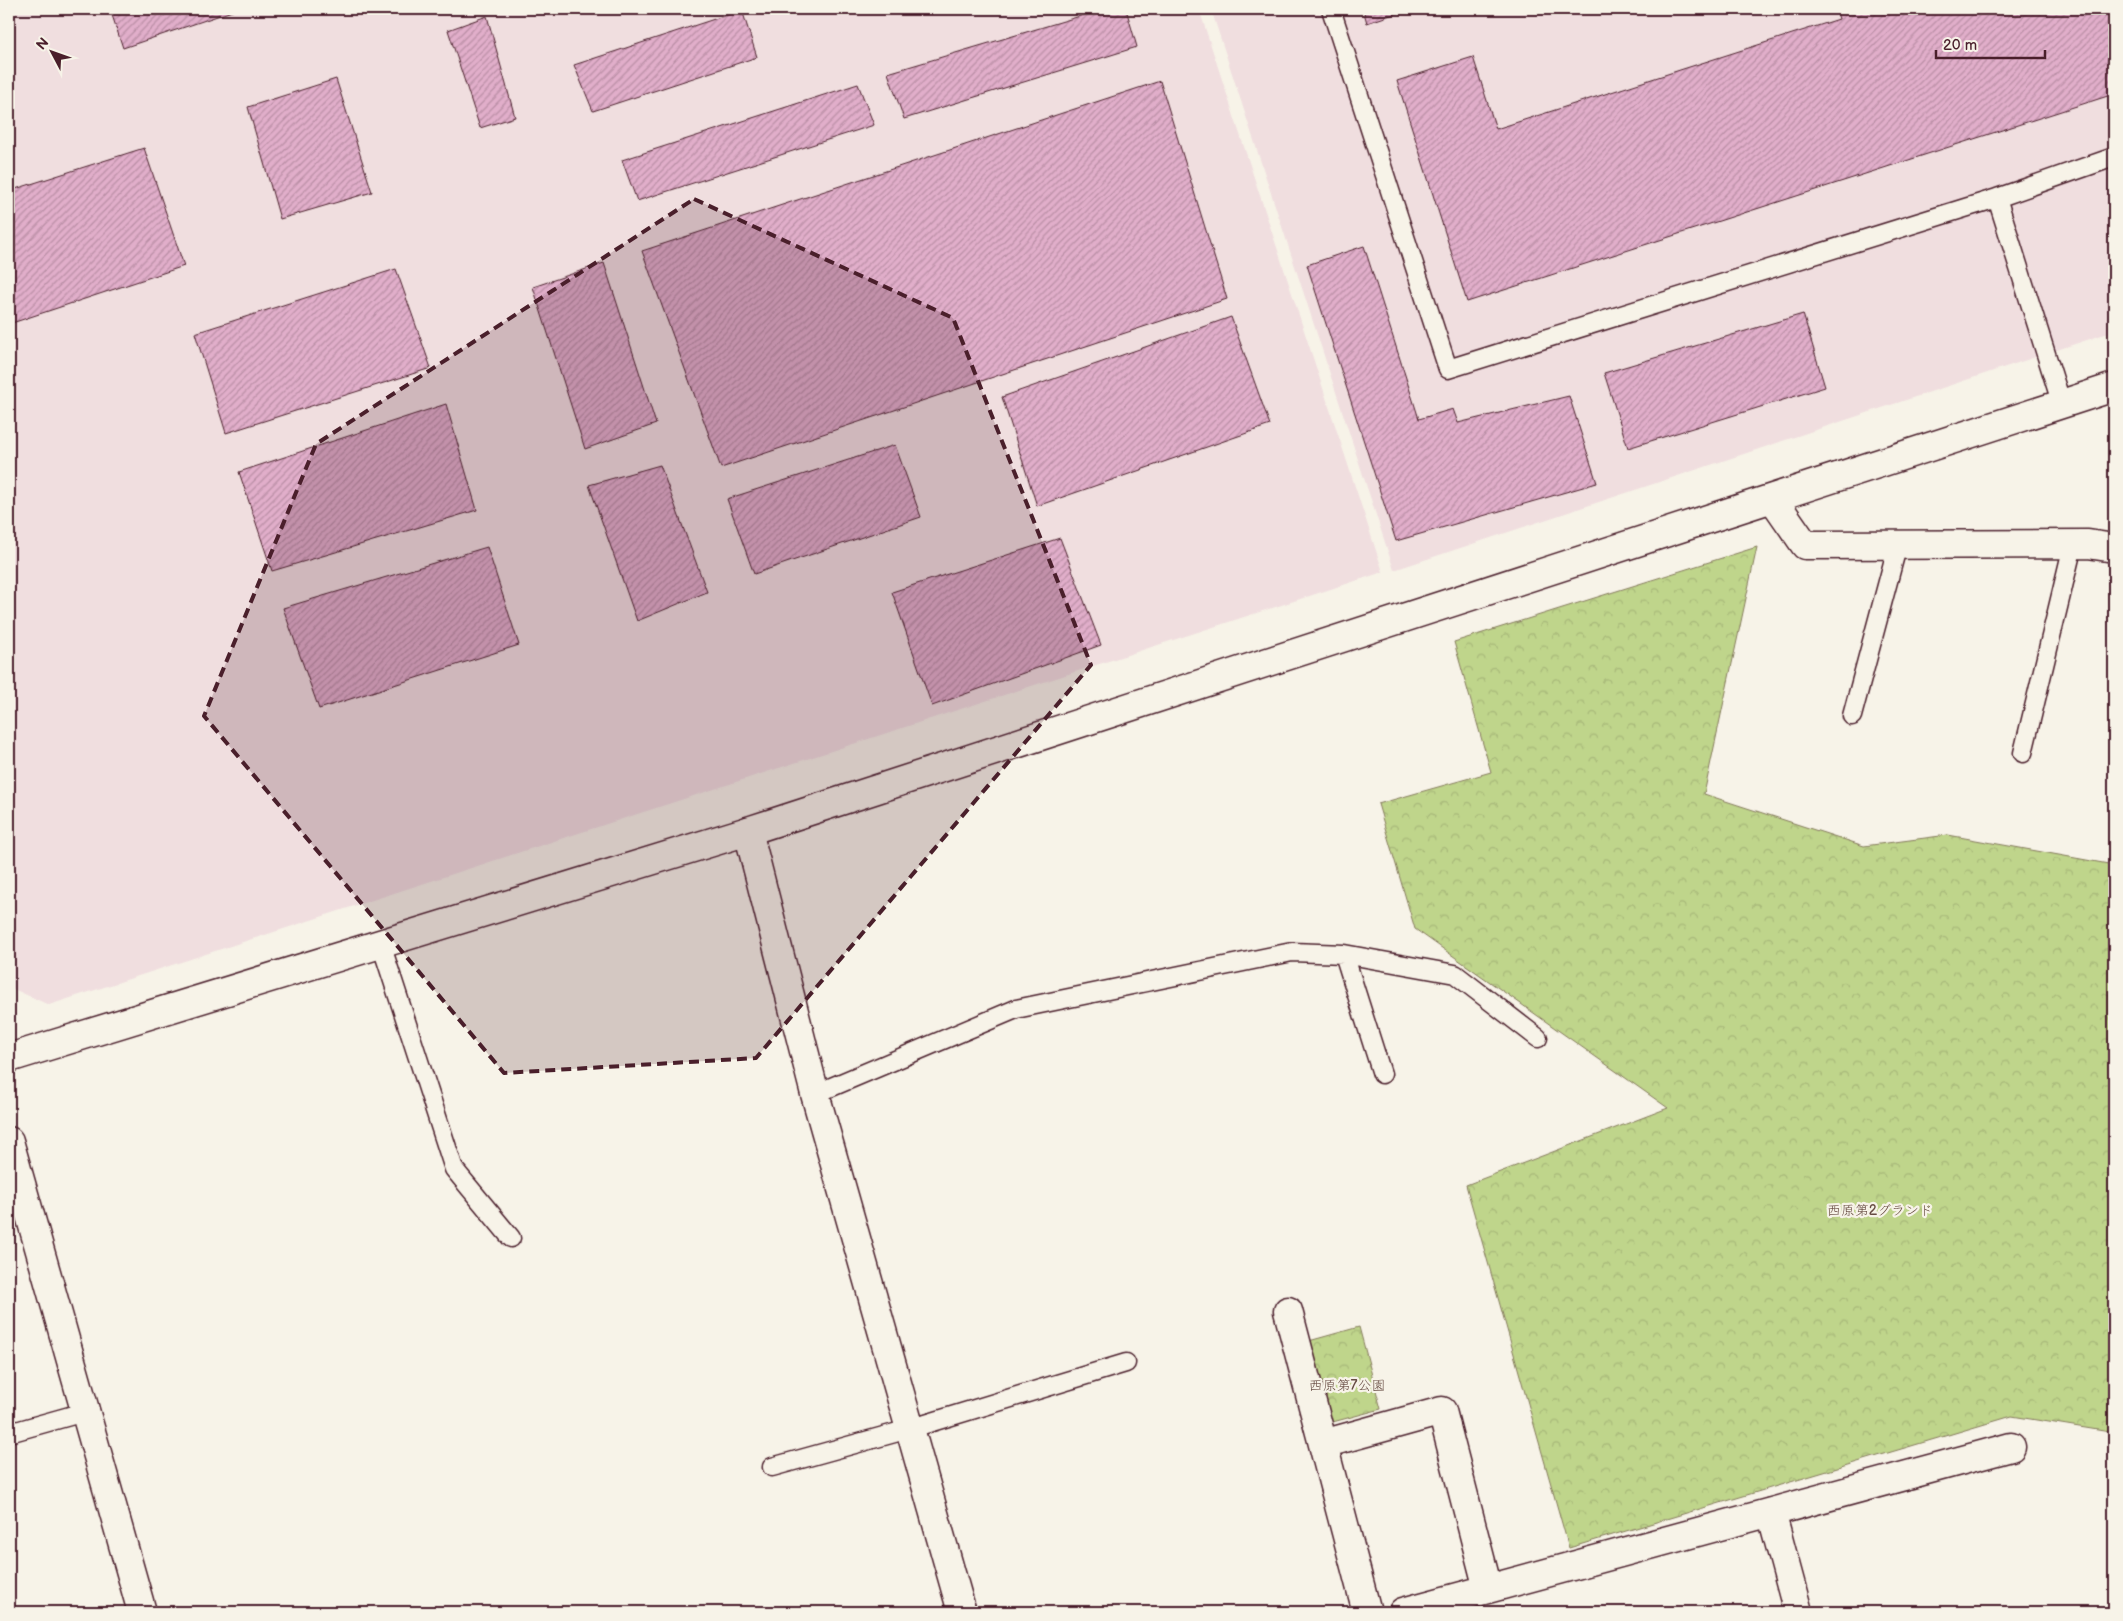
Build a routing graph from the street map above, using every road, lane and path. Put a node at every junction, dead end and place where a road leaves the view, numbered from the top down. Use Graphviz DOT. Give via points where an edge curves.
graph roads {
  1 [pos="1331,9"];
  2 [pos="2114,157"];
  3 [pos="1997,198"];
  4 [pos="2114,387"];
  5 [pos="2062,405"];
  6 [pos="1773,499"];
  7 [pos="1898,544"];
  8 [pos="2073,545"];
  9 [pos="2114,548"];
  10 [pos="1852,716"];
  11 [pos="2024,753"];
  12 [pos="748,831"];
  13 [pos="381,944"];
  14 [pos="1344,954"];
  15 [pos="1538,1038"];
  16 [pos="9,1058"];
  17 [pos="1382,1074"];
  18 [pos="815,1094"];
  19 [pos="9,1141"];
  20 [pos="511,1238"];
  21 [pos="1288,1311"];
  22 [pos="1126,1363"];
  23 [pos="84,1412"];
  24 [pos="909,1429"];
  25 [pos="9,1433"];
  26 [pos="1323,1444"];
  27 [pos="2011,1447"];
  28 [pos="772,1467"];
  29 [pos="1771,1512"];
  30 [pos="1488,1589"];
  31 [pos="142,1612"];
  32 [pos="962,1612"];
  33 [pos="1367,1612"];
  34 [pos="1403,1612"];
  35 [pos="1798,1612"];
  1 -- 3 [label="lane" via="1448,369"];
  2 -- 3 [label="lane"];
  3 -- 5 [label="lane"];
  4 -- 5 [label="street"];
  5 -- 6 [label="street"];
  6 -- 7 [label="street" via="1805,544"];
  6 -- 12 [label="street"];
  7 -- 8 [label="street"];
  7 -- 10 [label="lane"];
  8 -- 9 [label="street"];
  8 -- 11 [label="lane"];
  12 -- 13 [label="street"];
  12 -- 18 [label="street"];
  13 -- 16 [label="street"];
  13 -- 20 [label="lane" via="454,1169"];
  14 -- 15 [label="lane" via="1455,974"];
  14 -- 17 [label="lane"];
  14 -- 18 [label="lane" via="1292,952 1016,1009"];
  18 -- 24 [label="street"];
  19 -- 23 [label="street"];
  21 -- 26 [label="street"];
  22 -- 24 [label="lane"];
  23 -- 25 [label="lane"];
  23 -- 31 [label="street"];
  24 -- 28 [label="lane"];
  24 -- 32 [label="street"];
  26 -- 30 [label="street" via="1442,1411"];
  26 -- 33 [label="street"];
  27 -- 29 [label="street"];
  29 -- 30 [label="street"];
  29 -- 35 [label="street"];
  30 -- 34 [label="street"];
}
